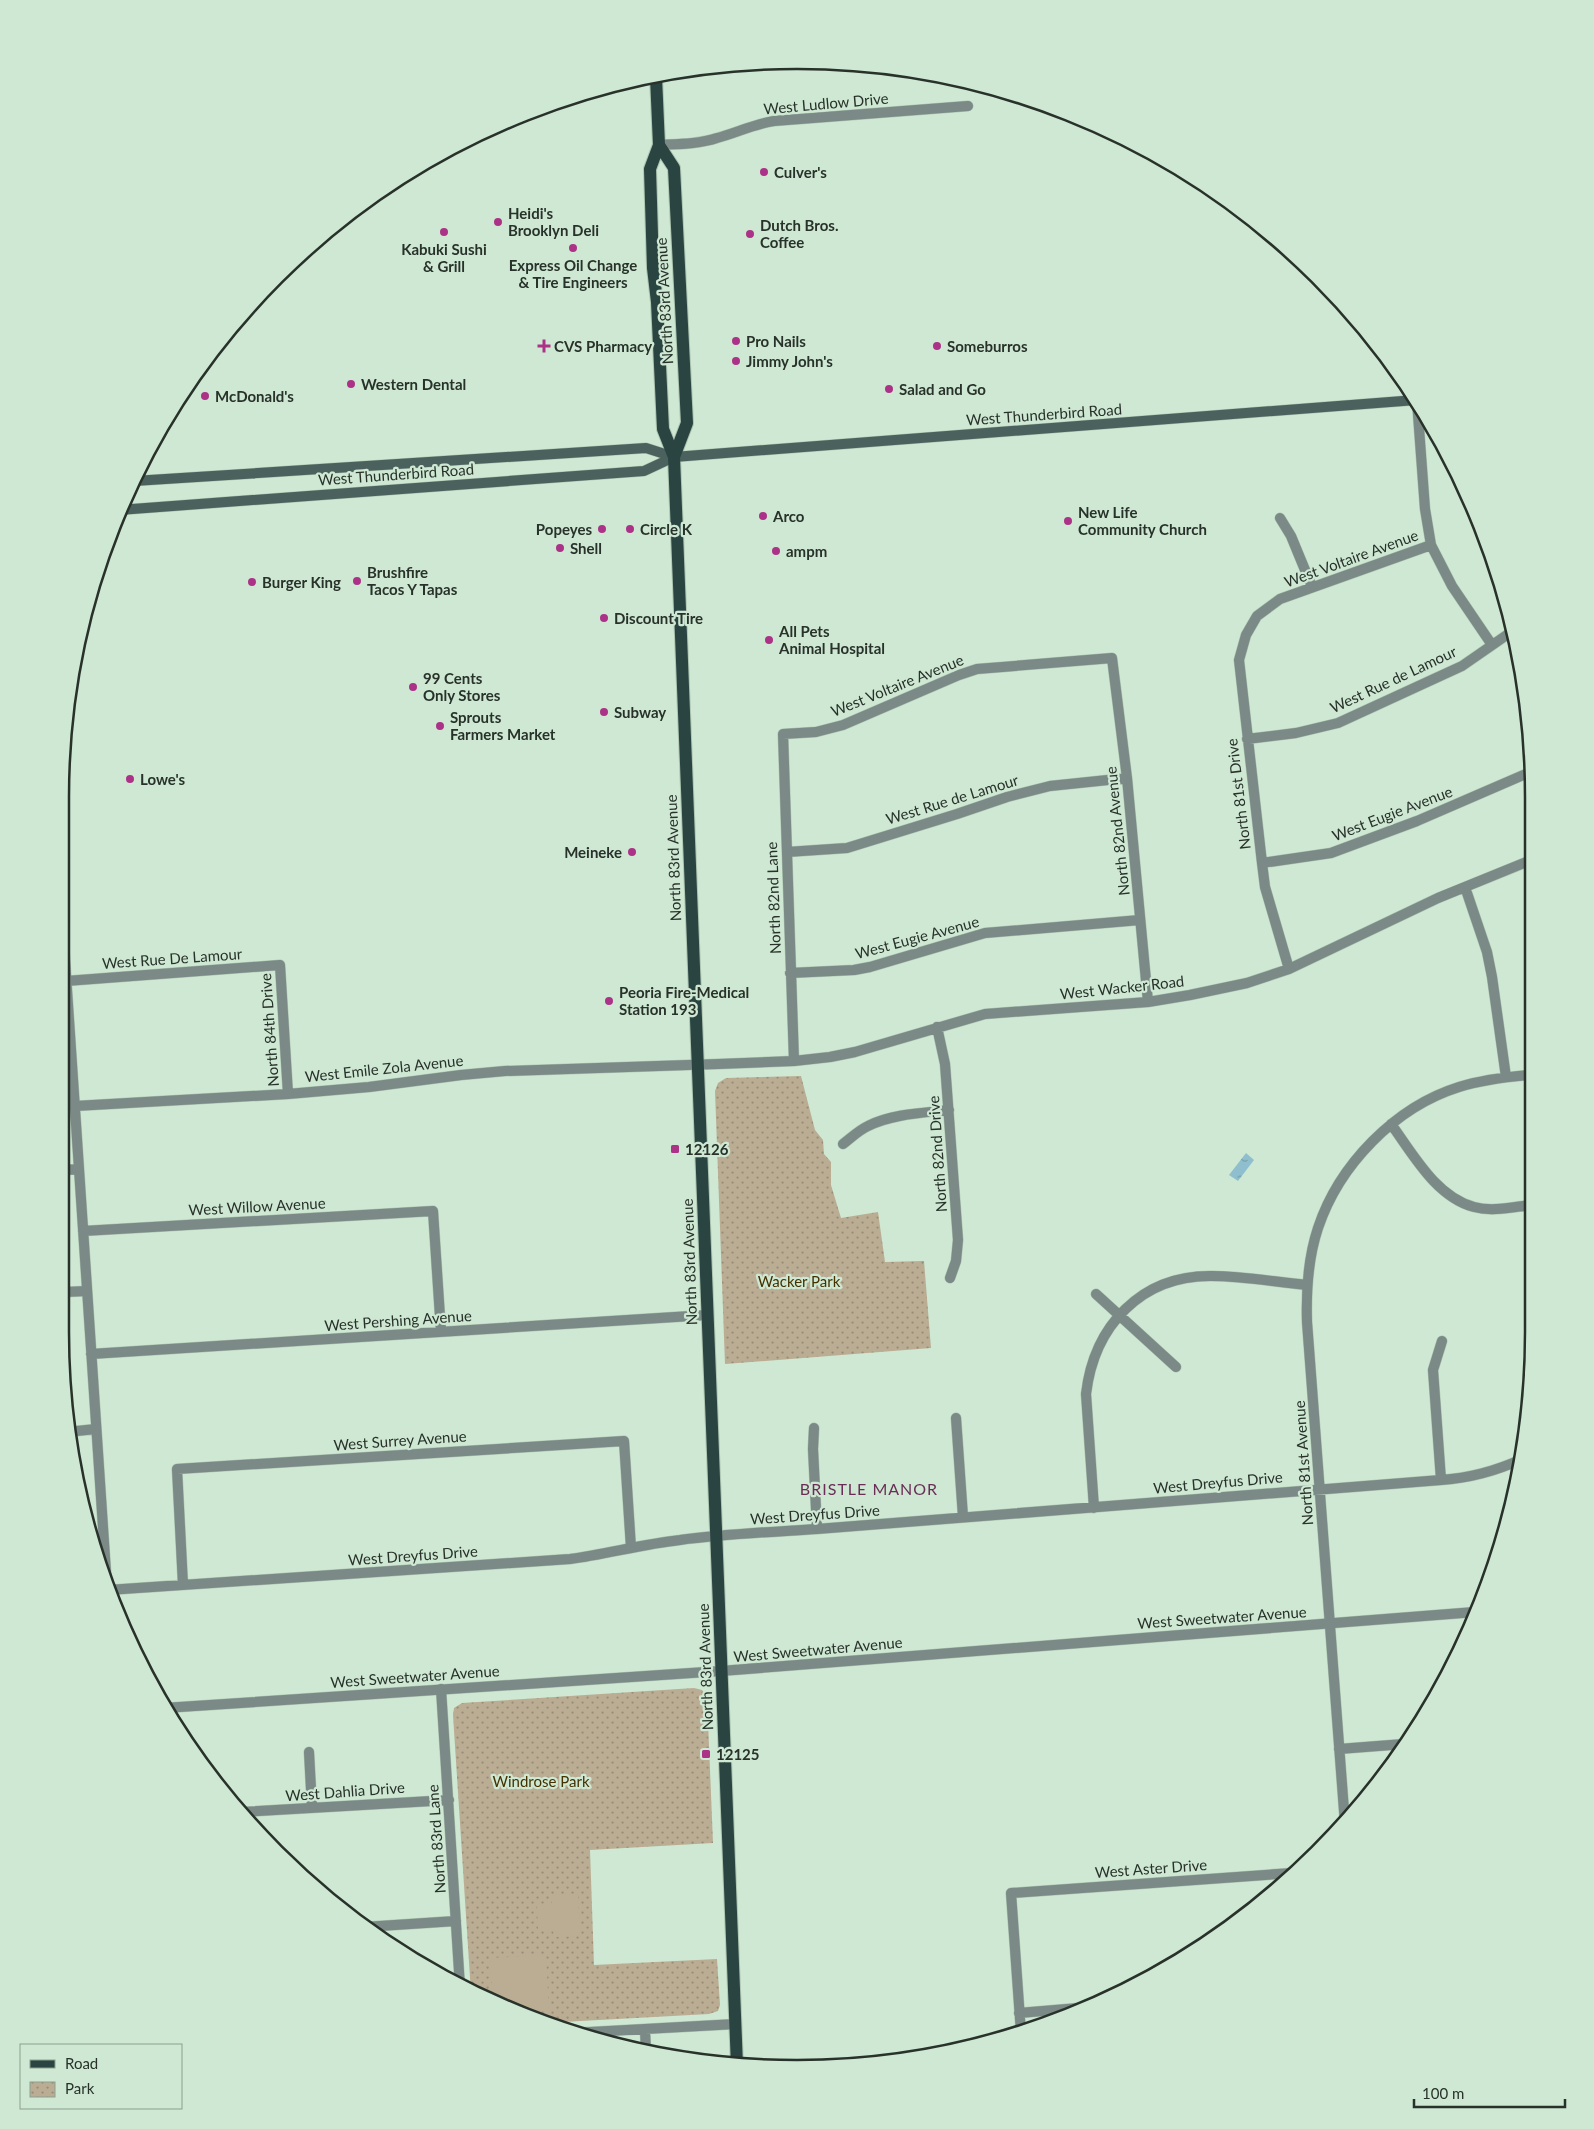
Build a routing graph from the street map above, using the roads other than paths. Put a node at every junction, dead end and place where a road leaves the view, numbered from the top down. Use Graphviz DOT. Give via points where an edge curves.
graph roads {
  1 [pos="656,83"];
  2 [pos="968,106"];
  3 [pos="659,145"];
  4 [pos="1409,402"];
  5 [pos="1418,417"];
  6 [pos="674,457"];
  7 [pos="141,481"];
  8 [pos="128,509"];
  9 [pos="1280,518"];
  10 [pos="1432,545"];
  11 [pos="1312,587"];
  12 [pos="1257,616"];
  13 [pos="1506,635"];
  14 [pos="1492,644"];
  15 [pos="1112,658"];
  16 [pos="783,734"];
  17 [pos="1247,739"];
  18 [pos="1525,774"];
  19 [pos="1127,778"];
  20 [pos="787,852"];
  21 [pos="1525,862"];
  22 [pos="1262,863"];
  23 [pos="1465,887"];
  24 [pos="1140,920"];
  25 [pos="280,965"];
  26 [pos="1289,969"];
  27 [pos="790,973"];
  28 [pos="69,981"];
  29 [pos="1148,1002"];
  30 [pos="937,1027"];
  31 [pos="794,1061"];
  32 [pos="69,1063"];
  33 [pos="698,1065"];
  34 [pos="1525,1075"];
  35 [pos="1506,1077"];
  36 [pos="288,1094"];
  37 [pos="75,1106"];
  38 [pos="949,1110"];
  39 [pos="1391,1124"];
  40 [pos="843,1144"];
  41 [pos="79,1169"];
  42 [pos="69,1170"];
  43 [pos="1525,1206"];
  44 [pos="83,1231"];
  45 [pos="950,1278"];
  46 [pos="1307,1285"];
  47 [pos="87,1291"];
  48 [pos="69,1292"];
  49 [pos="1096,1294"];
  50 [pos="707,1315"];
  51 [pos="1118,1315"];
  52 [pos="441,1332"];
  53 [pos="1442,1341"];
  54 [pos="91,1354"];
  55 [pos="1176,1367"];
  56 [pos="956,1418"];
  57 [pos="814,1428"];
  58 [pos="96,1429"];
  59 [pos="76,1431"];
  60 [pos="1513,1463"];
  61 [pos="1441,1480"];
  62 [pos="1320,1489"];
  63 [pos="1094,1508"];
  64 [pos="964,1518"];
  65 [pos="817,1529"];
  66 [pos="716,1535"];
  67 [pos="631,1548"];
  68 [pos="105,1559"];
  69 [pos="183,1585"];
  70 [pos="116,1589"];
  71 [pos="1469,1612"];
  72 [pos="1329,1624"];
  73 [pos="721,1671"];
  74 [pos="441,1689"];
  75 [pos="173,1707"];
  76 [pos="1397,1745"];
  77 [pos="1339,1749"];
  78 [pos="309,1752"];
  79 [pos="449,1800"];
  80 [pos="312,1808"];
  81 [pos="249,1812"];
  82 [pos="1344,1813"];
  83 [pos="1284,1874"];
  84 [pos="456,1921"];
  85 [pos="376,1926"];
  86 [pos="459,1977"];
  87 [pos="1065,2009"];
  88 [pos="1019,2013"];
  89 [pos="736,2024"];
  90 [pos="1020,2025"];
  91 [pos="646,2029"];
  92 [pos="597,2032"];
  93 [pos="646,2044"];
  94 [pos="737,2058"];
  1 -- 3 [label="main road, North 83rd Avenue"];
  2 -- 3 [label="street, West Ludlow Drive" via="774,122 716,139"];
  3 -- 6 [label="main road, North 83rd Avenue" via="650,169 653,268 663,429"];
  3 -- 6 [label="main road, North 83rd Avenue" via="674,168 687,423"];
  4 -- 6 [label="main road, West Thunderbird Road"];
  5 -- 10 [label="street" via="1425,509"];
  6 -- 7 [label="main road, West Thunderbird Road" via="646,448"];
  6 -- 8 [label="main road, West Thunderbird Road" via="644,471"];
  6 -- 33 [label="main road, North 83rd Avenue"];
  9 -- 11 [label="street" via="1292,536"];
  10 -- 11 [label="street, West Voltaire Avenue"];
  10 -- 14 [label="street" via="1452,586"];
  11 -- 12 [label="street, West Voltaire Avenue" via="1280,599"];
  12 -- 17 [label="street, North 81st Drive" via="1246,635 1239,660"];
  13 -- 14 [label="street, West Rue de Lamour"];
  14 -- 17 [label="street, West Rue de Lamour" via="1462,666 1338,722 1296,733"];
  15 -- 16 [label="street, West Voltaire Avenue" via="978,669 843,724 816,732"];
  15 -- 19 [label="street, North 82nd Avenue"];
  16 -- 20 [label="street, North 82nd Lane"];
  17 -- 22 [label="street, North 81st Drive"];
  18 -- 22 [label="street, West Eugie Avenue" via="1417,821 1331,853"];
  19 -- 20 [label="street, West Rue de Lamour" via="1050,786 847,848"];
  19 -- 24 [label="street, North 82nd Avenue"];
  20 -- 27 [label="street, North 82nd Lane"];
  21 -- 23 [label="street, West Wacker Road"];
  22 -- 26 [label="street, North 81st Drive" via="1265,886"];
  23 -- 26 [label="street, West Wacker Road"];
  23 -- 35 [label="street" via="1490,968"];
  24 -- 27 [label="street, West Eugie Avenue" via="985,933 870,967"];
  24 -- 29 [label="street, North 82nd Avenue"];
  25 -- 28 [label="street, West Rue De Lamour"];
  25 -- 36 [label="street, North 84th Drive"];
  26 -- 29 [label="street, West Wacker Road" via="1230,987"];
  27 -- 31 [label="street, North 82nd Lane"];
  29 -- 30 [label="street, West Wacker Road" via="1002,1012"];
  30 -- 31 [label="street, West Wacker Road" via="855,1052"];
  30 -- 38 [label="street, North 82nd Drive" via="945,1064"];
  31 -- 33 [label="street, West Wacker Road"];
  32 -- 37 [label="street"];
  33 -- 36 [label="street, West Emile Zola Avenue" via="461,1075"];
  33 -- 50 [label="main road, North 83rd Avenue"];
  34 -- 35 [label="street"];
  35 -- 39 [label="street" via="1459,1087 1426,1101"];
  36 -- 37 [label="street, West Emile Zola Avenue"];
  37 -- 41 [label="street"];
  38 -- 40 [label="street" via="876,1123"];
  38 -- 45 [label="street, North 82nd Drive" via="958,1240"];
  39 -- 43 [label="street" via="1430,1176 1457,1200 1488,1209"];
  39 -- 46 [label="street, North 81st Avenue" via="1360,1155 1335,1189 1318,1228"];
  41 -- 42 [label="street"];
  41 -- 44 [label="street"];
  44 -- 47 [label="street"];
  44 -- 52 [label="street, West Willow Avenue" via="432,1211"];
  46 -- 51 [label="street" via="1211,1276 1193,1278 1159,1286"];
  46 -- 62 [label="street, North 81st Avenue"];
  47 -- 48 [label="street"];
  47 -- 54 [label="street"];
  49 -- 51 [label="street"];
  50 -- 52 [label="street, West Pershing Avenue"];
  50 -- 66 [label="main road, North 83rd Avenue"];
  51 -- 55 [label="street"];
  51 -- 63 [label="street" via="1100,1345 1088,1377 1087,1412"];
  52 -- 54 [label="street, West Pershing Avenue"];
  53 -- 61 [label="street" via="1433,1370"];
  54 -- 58 [label="street"];
  56 -- 64 [label="street"];
  57 -- 65 [label="street" via="812,1449"];
  58 -- 59 [label="street"];
  58 -- 68 [label="street"];
  60 -- 61 [label="street, West Dreyfus Drive" via="1467,1478"];
  61 -- 62 [label="street, West Dreyfus Drive"];
  62 -- 63 [label="street, West Dreyfus Drive"];
  62 -- 72 [label="street, North 81st Avenue"];
  63 -- 64 [label="street, West Dreyfus Drive"];
  64 -- 65 [label="street, West Dreyfus Drive"];
  65 -- 66 [label="street, West Dreyfus Drive"];
  66 -- 67 [label="street, West Dreyfus Drive"];
  66 -- 73 [label="main road, North 83rd Avenue"];
  67 -- 69 [label="street, West Dreyfus Drive" via="570,1559"];
  67 -- 69 [label="street, West Surrey Avenue" via="624,1441 177,1469"];
  69 -- 70 [label="street, West Dreyfus Drive"];
  71 -- 72 [label="street, West Sweetwater Avenue"];
  72 -- 73 [label="street, West Sweetwater Avenue"];
  72 -- 77 [label="street, North 81st Avenue"];
  73 -- 74 [label="street, West Sweetwater Avenue"];
  73 -- 89 [label="main road, North 83rd Avenue"];
  74 -- 75 [label="street, West Sweetwater Avenue"];
  74 -- 79 [label="street, North 83rd Lane"];
  76 -- 77 [label="street"];
  77 -- 82 [label="street, North 81st Avenue"];
  78 -- 80 [label="street"];
  79 -- 80 [label="street, West Dahlia Drive"];
  79 -- 84 [label="street, North 83rd Lane"];
  80 -- 81 [label="street, West Dahlia Drive"];
  83 -- 88 [label="street, West Aster Drive" via="1011,1893"];
  84 -- 85 [label="street"];
  84 -- 86 [label="street, North 83rd Lane"];
  87 -- 88 [label="street"];
  88 -- 90 [label="street"];
  89 -- 91 [label="street"];
  89 -- 94 [label="main road, North 83rd Avenue"];
  91 -- 92 [label="street"];
  91 -- 93 [label="street"];
}
